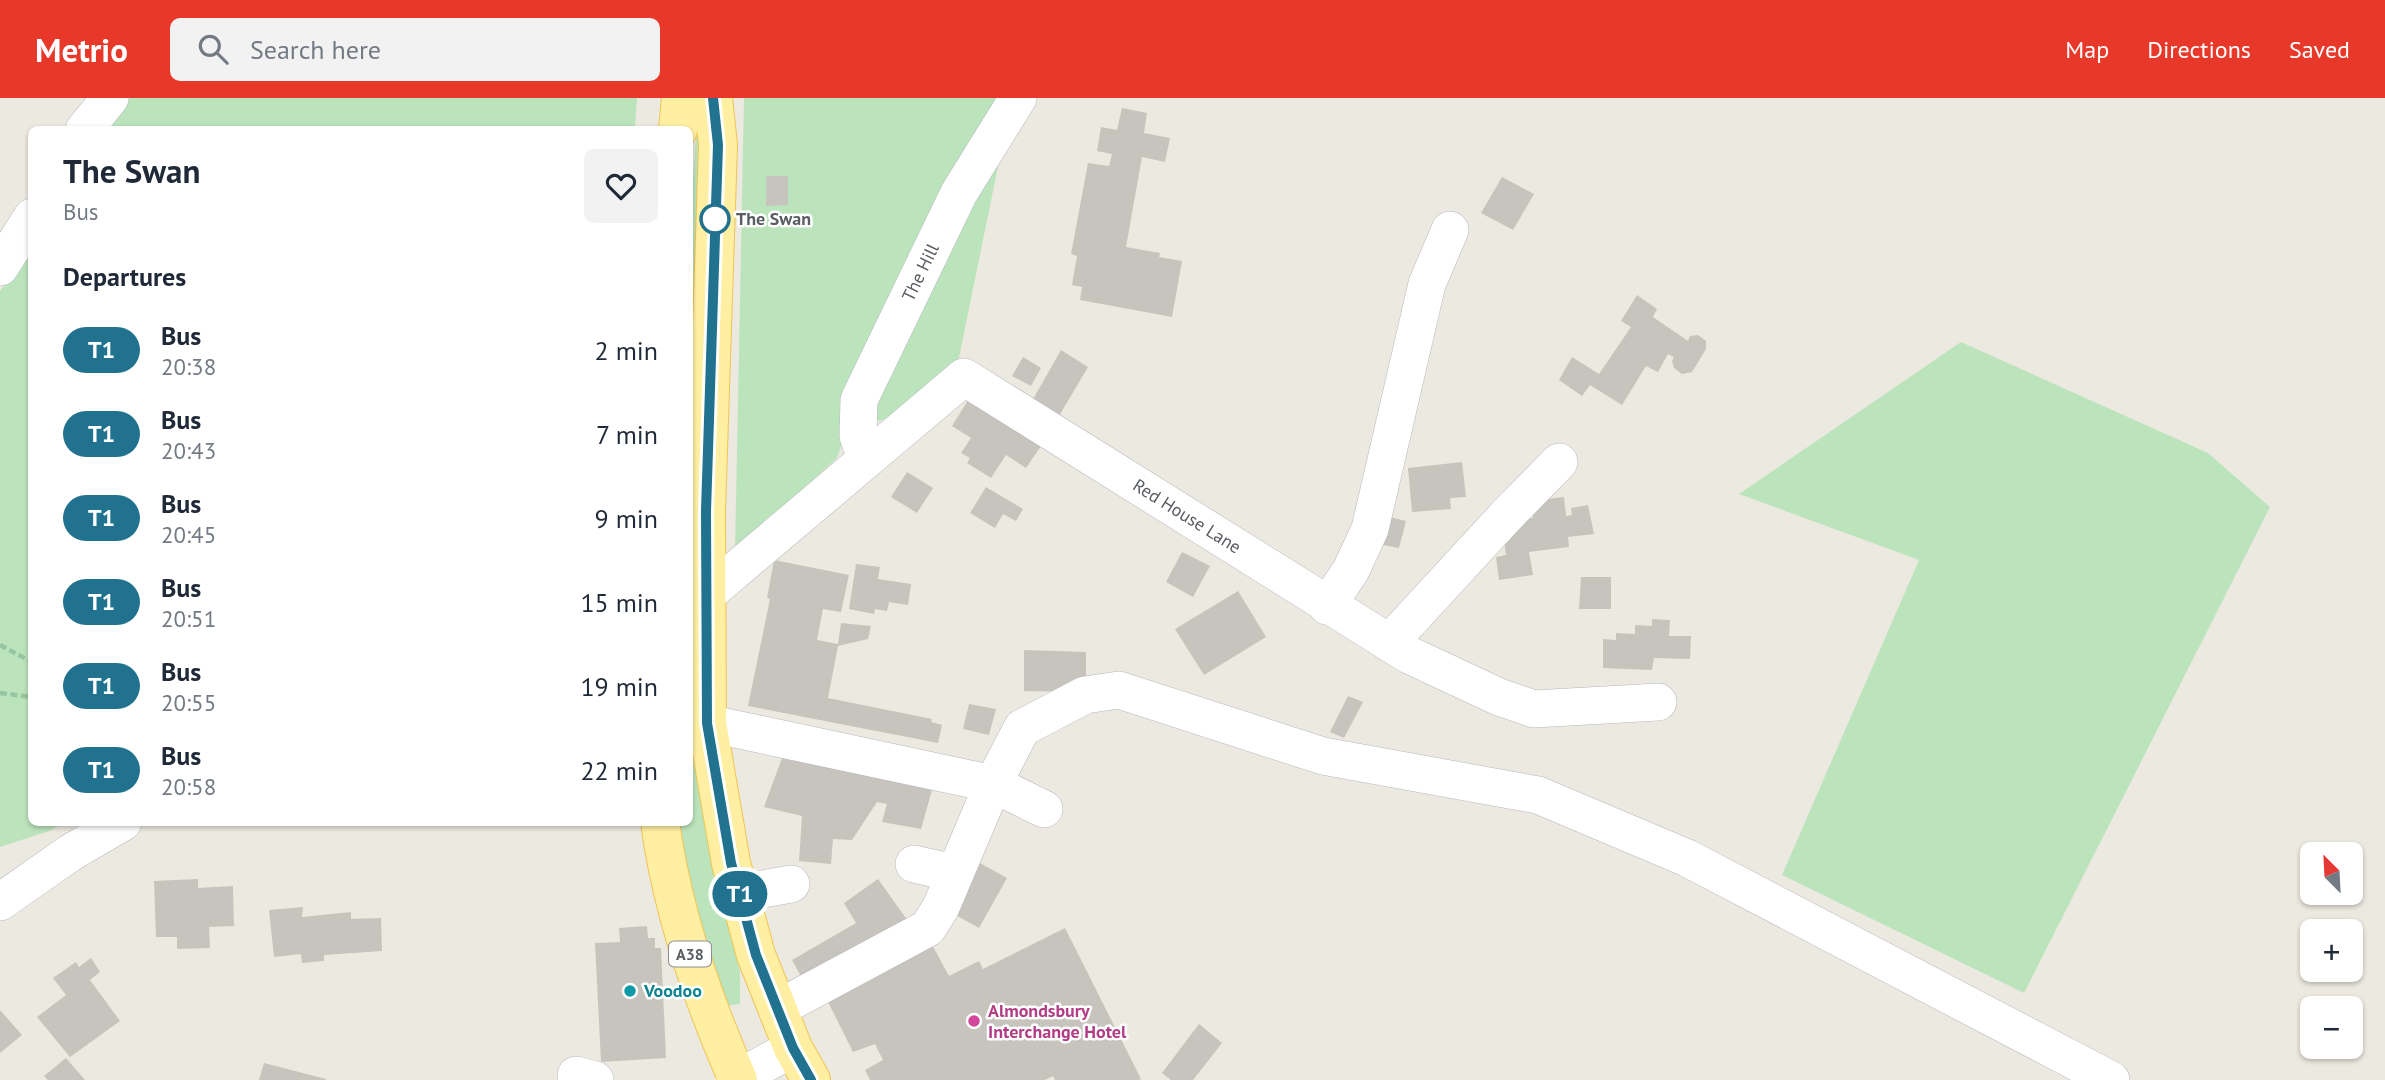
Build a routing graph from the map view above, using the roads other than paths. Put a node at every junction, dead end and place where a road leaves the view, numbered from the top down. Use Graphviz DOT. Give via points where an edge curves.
graph roads {
  1 [pos="110,98"];
  2 [pos="681,98"];
  3 [pos="713,98"];
  4 [pos="1018,98"];
  5 [pos="87,126"];
  6 [pos="678,126"];
  7 [pos="28,224"];
  8 [pos="1450,230"];
  9 [pos="0,267"];
  10 [pos="866,458"];
  11 [pos="1559,462"];
  12 [pos="705,596"];
  13 [pos="1327,606"];
  14 [pos="698,634"];
  15 [pos="1399,649"];
  16 [pos="698,678"];
  17 [pos="1658,702"];
  18 [pos="707,723"];
  19 [pos="993,784"];
  20 [pos="1044,809"];
  21 [pos="116,826"];
  22 [pos="661,826"];
  23 [pos="914,864"];
  24 [pos="955,873"];
  25 [pos="791,884"];
  26 [pos="740,893"];
  27 [pos="0,902"];
  28 [pos="777,1009"];
  29 [pos="802,1064"];
  30 [pos="737,1079"];
  31 [pos="2111,1080"];
  1 -- 5 [label="street"];
  2 -- 6 [label="main road"];
  3 -- 12 [label="main road" via="718,145"];
  4 -- 10 [label="street, The Hill" via="959,193 859,400 858,436"];
  7 -- 9 [label="street"];
  8 -- 13 [label="street" via="1427,284 1370,529"];
  10 -- 12 [label="street"];
  10 -- 13 [label="street, Red House Lane" via="964,377"];
  11 -- 15 [label="street" via="1506,516"];
  12 -- 14 [label="main road"];
  13 -- 15 [label="street, Red House Lane"];
  14 -- 16 [label="main road"];
  15 -- 17 [label="street, Red House Lane" via="1534,709"];
  16 -- 18 [label="main road"];
  18 -- 19 [label="street"];
  18 -- 26 [label="main road"];
  19 -- 20 [label="street"];
  19 -- 24 [label="street"];
  19 -- 31 [label="street" via="1022,728 1085,695 1119,690 1323,756 1538,795 1686,858"];
  21 -- 27 [label="street"];
  22 -- 30 [label="main road, A38" via="666,868 693,965"];
  23 -- 24 [label="street"];
  24 -- 28 [label="street" via="928,928"];
  25 -- 26 [label="street"];
  26 -- 28 [label="main road" via="756,955"];
  28 -- 29 [label="main road"];
  29 -- 30 [label="street"];
}
